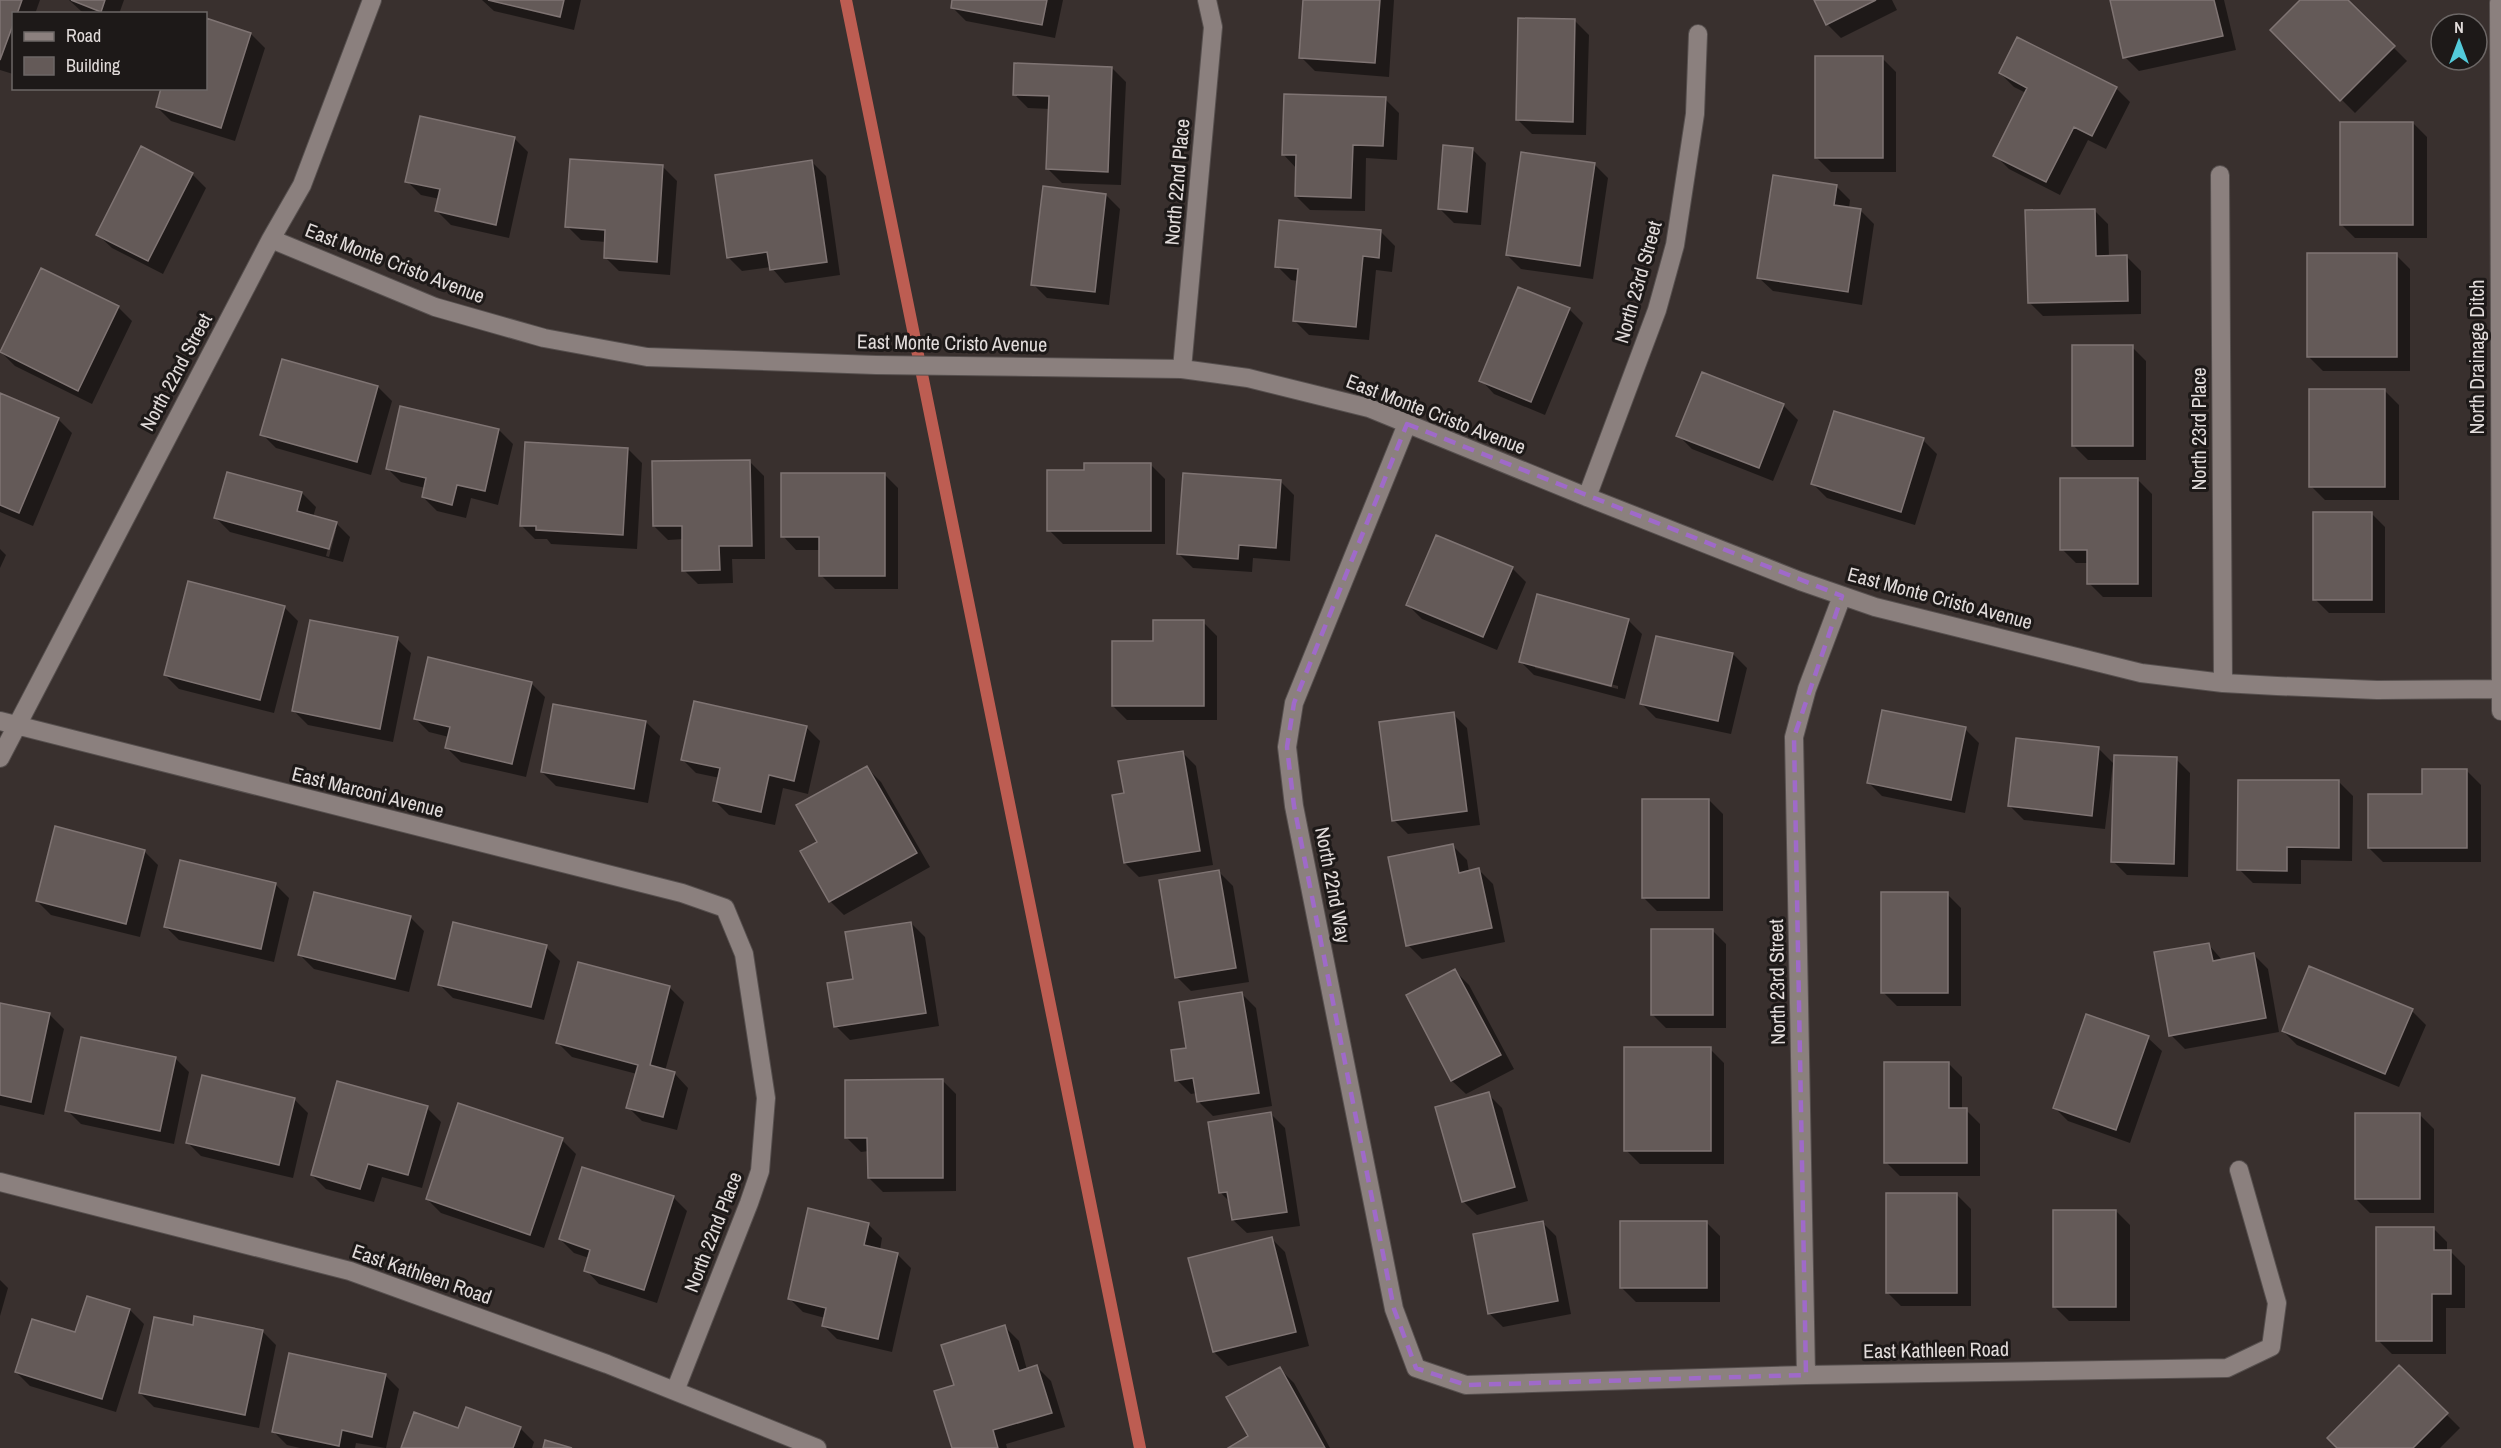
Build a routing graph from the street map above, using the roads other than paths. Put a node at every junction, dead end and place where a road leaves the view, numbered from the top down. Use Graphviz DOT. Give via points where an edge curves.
graph roads {
  1 [pos="371,0"];
  2 [pos="1207,0"];
  3 [pos="2499,3"];
  4 [pos="1698,34"];
  5 [pos="2220,175"];
  6 [pos="271,239"];
  7 [pos="1182,369"];
  8 [pos="1407,424"];
  9 [pos="1587,497"];
  10 [pos="1842,596"];
  11 [pos="2223,683"];
  12 [pos="2501,688"];
  13 [pos="2501,711"];
  14 [pos="8,723"];
  15 [pos="0,758"];
  16 [pos="725,908"];
  17 [pos="2239,1170"];
  18 [pos="0,1182"];
  19 [pos="1416,1368"];
  20 [pos="1806,1375"];
  21 [pos="675,1391"];
  22 [pos="818,1448"];
  1 -- 6 [label="street, North 22nd Street" via="302,185"];
  2 -- 7 [label="street, North 22nd Place" via="1213,27"];
  3 -- 12 [label="street, North Drainage Ditch"];
  4 -- 9 [label="street, North 23rd Street" via="1695,114 1675,245 1657,310"];
  5 -- 11 [label="street, North 23rd Place"];
  6 -- 7 [label="street, East Monte Cristo Avenue" via="435,307 544,338 647,357"];
  6 -- 14 [label="street, North 22nd Street"];
  7 -- 8 [label="street, East Monte Cristo Avenue" via="1310,392 1369,408"];
  8 -- 9 [label="street, East Monte Cristo Avenue"];
  8 -- 19 [label="street, North 22nd Way" via="1294,703 1287,747 1294,806 1394,1309"];
  9 -- 10 [label="street, East Monte Cristo Avenue"];
  10 -- 11 [label="street, East Monte Cristo Avenue" via="2142,673"];
  10 -- 20 [label="street, North 23rd Street" via="1807,688 1794,737"];
  11 -- 12 [label="street, East Monte Cristo Avenue" via="2377,690"];
  12 -- 13 [label="street, North Drainage Ditch"];
  14 -- 15 [label="street, North 22nd Street"];
  14 -- 16 [label="street, East Marconi Avenue"];
  16 -- 21 [label="street, North 22nd Place" via="744,954 766,1098 760,1171"];
  17 -- 20 [label="street, East Kathleen Road" via="2277,1303 2271,1347 2227,1368"];
  18 -- 21 [label="street, East Kathleen Road" via="350,1271"];
  19 -- 20 [label="street, East Kathleen Road" via="1466,1384"];
  21 -- 22 [label="street, East Kathleen Road"];
}
